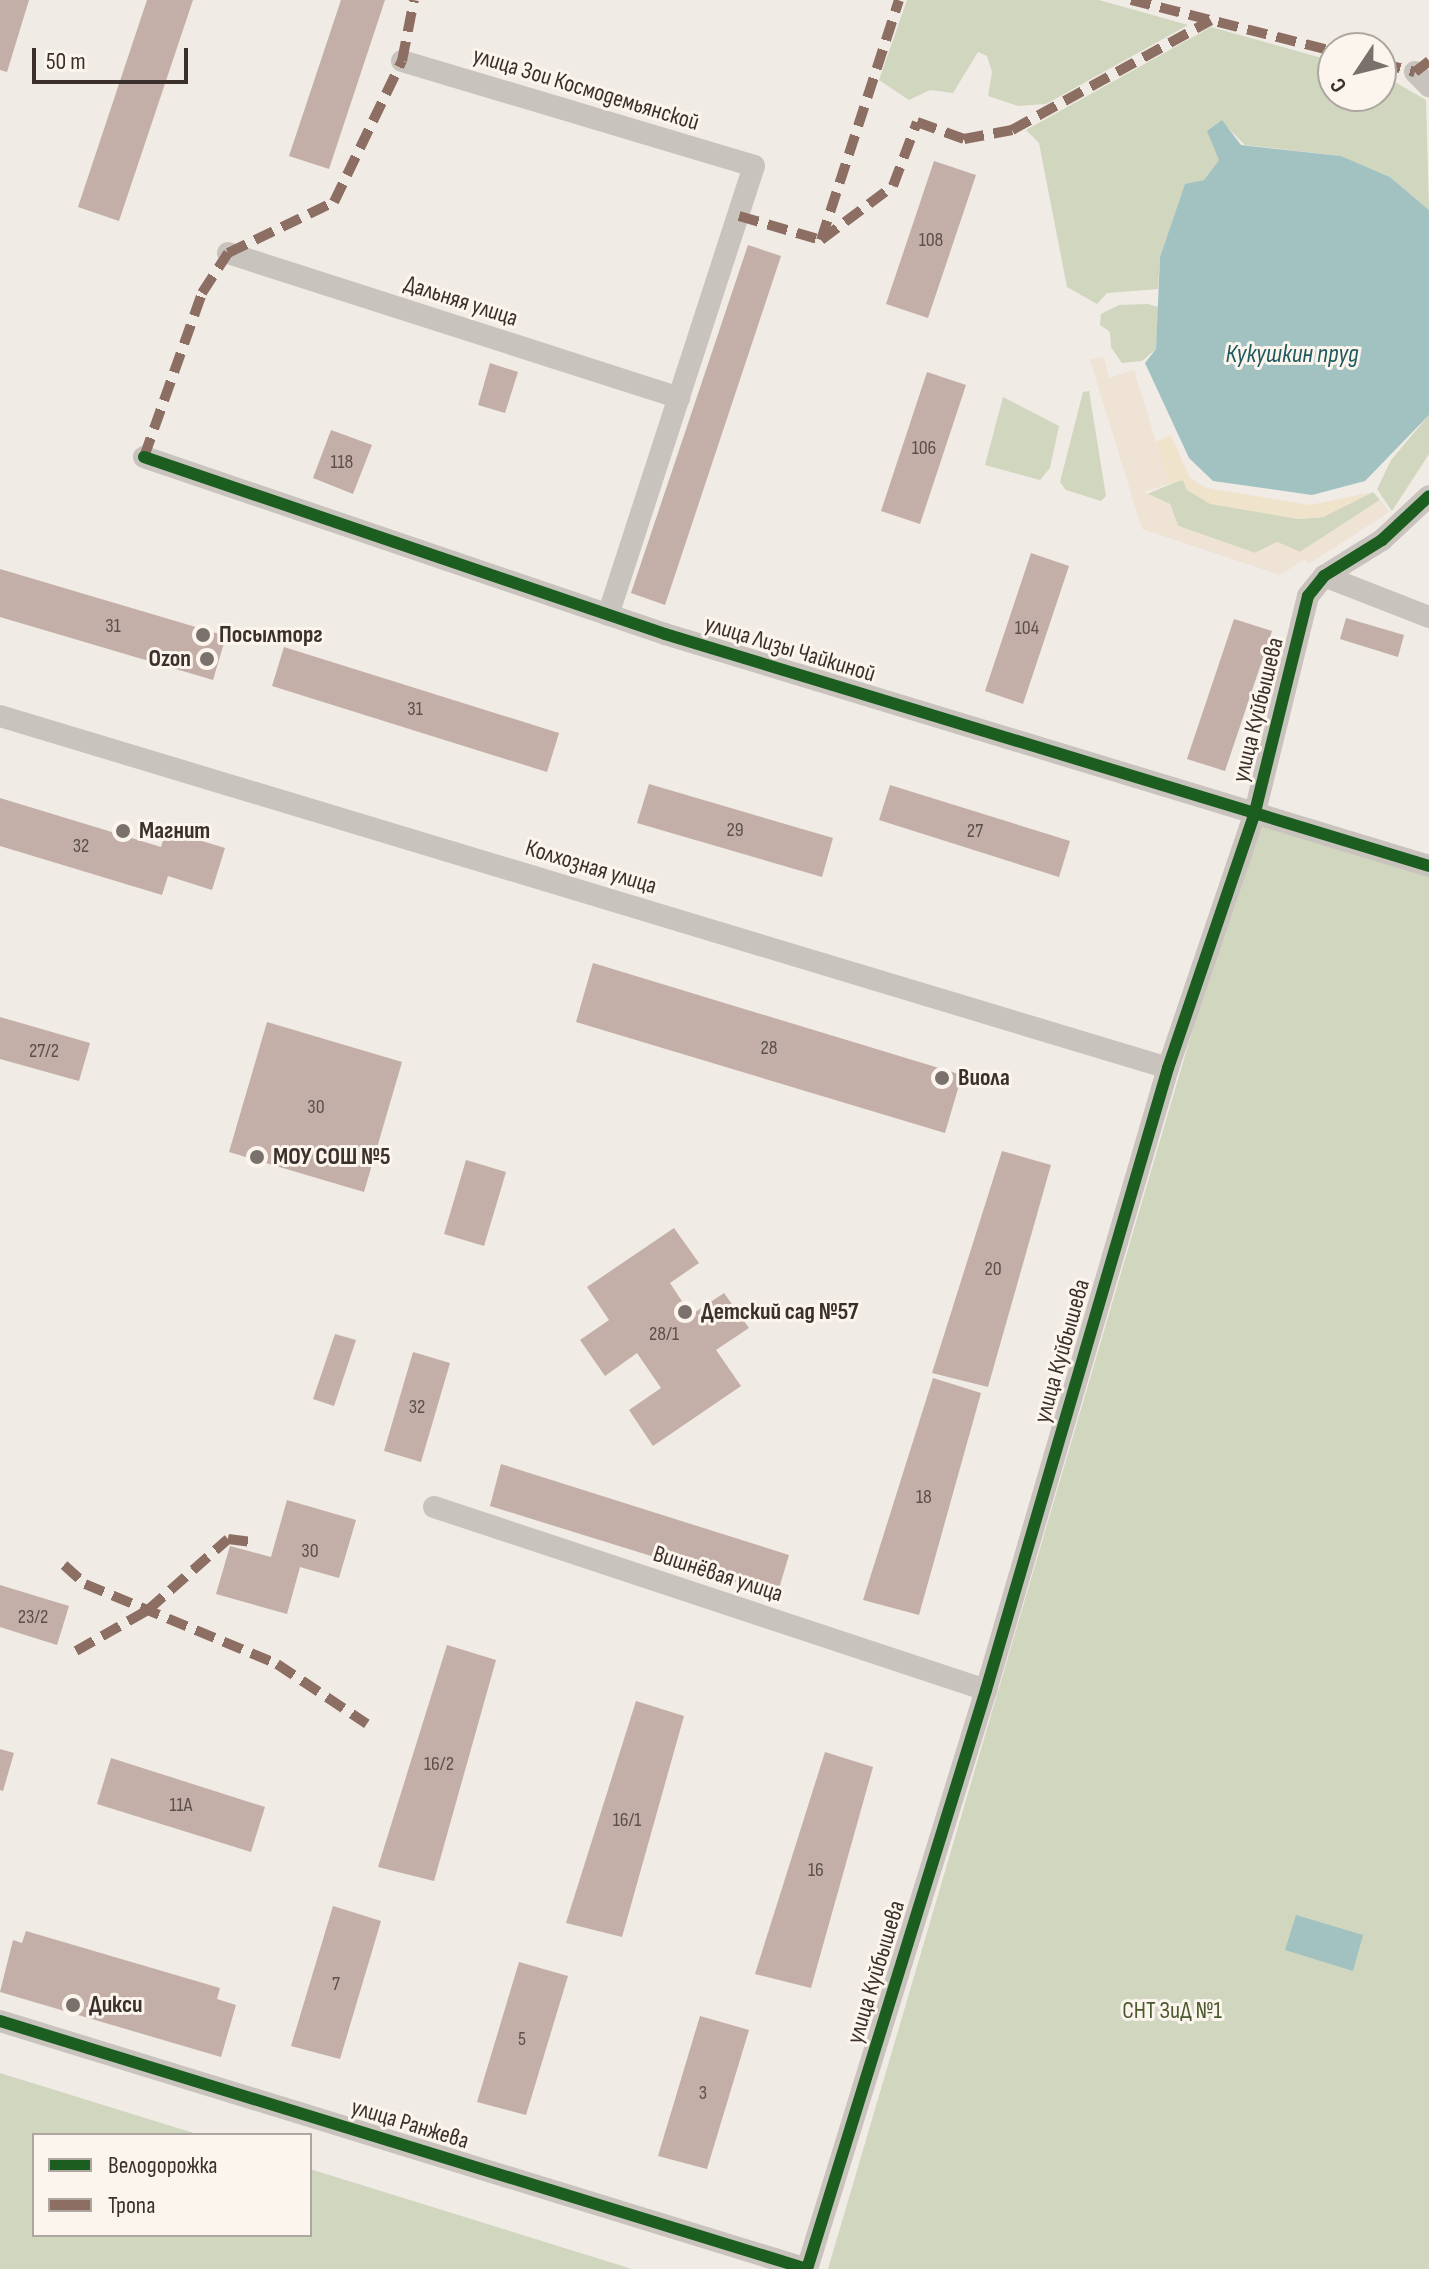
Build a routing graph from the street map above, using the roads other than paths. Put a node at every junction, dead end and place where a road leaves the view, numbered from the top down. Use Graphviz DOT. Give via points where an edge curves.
graph roads {
  1 [pos="402,61"];
  2 [pos="228,253"];
  3 [pos="679,398"];
  4 [pos="144,457"];
  5 [pos="1429,496"];
  6 [pos="1324,576"];
  7 [pos="608,615"];
  8 [pos="1429,617"];
  9 [pos="0,716"];
  10 [pos="1254,816"];
  11 [pos="1429,866"];
  12 [pos="1168,1068"];
  13 [pos="434,1507"];
  14 [pos="986,1690"];
  15 [pos="0,2021"];
  16 [pos="807,2269"];
  1 -- 3 [label="street, улица Зои Космодемьянской" via="754,166"];
  2 -- 3 [label="street, Дальняя улица"];
  3 -- 7 [label="street"];
  4 -- 7 [label="street, улица Лизы Чайкиной"];
  5 -- 6 [label="street, улица Куйбышева" via="1382,540"];
  6 -- 8 [label="street"];
  6 -- 10 [label="street, улица Куйбышева" via="1308,596"];
  7 -- 10 [label="street, улица Лизы Чайкиной"];
  9 -- 12 [label="street, Колхозная улица"];
  10 -- 11 [label="street, улица Лизы Чайкиной"];
  10 -- 12 [label="street, улица Куйбышева"];
  12 -- 14 [label="street, улица Куйбышева"];
  13 -- 14 [label="street, Вишнёвая улица"];
  14 -- 16 [label="street, улица Куйбышева"];
  15 -- 16 [label="street, улица Ранжева"];
}
